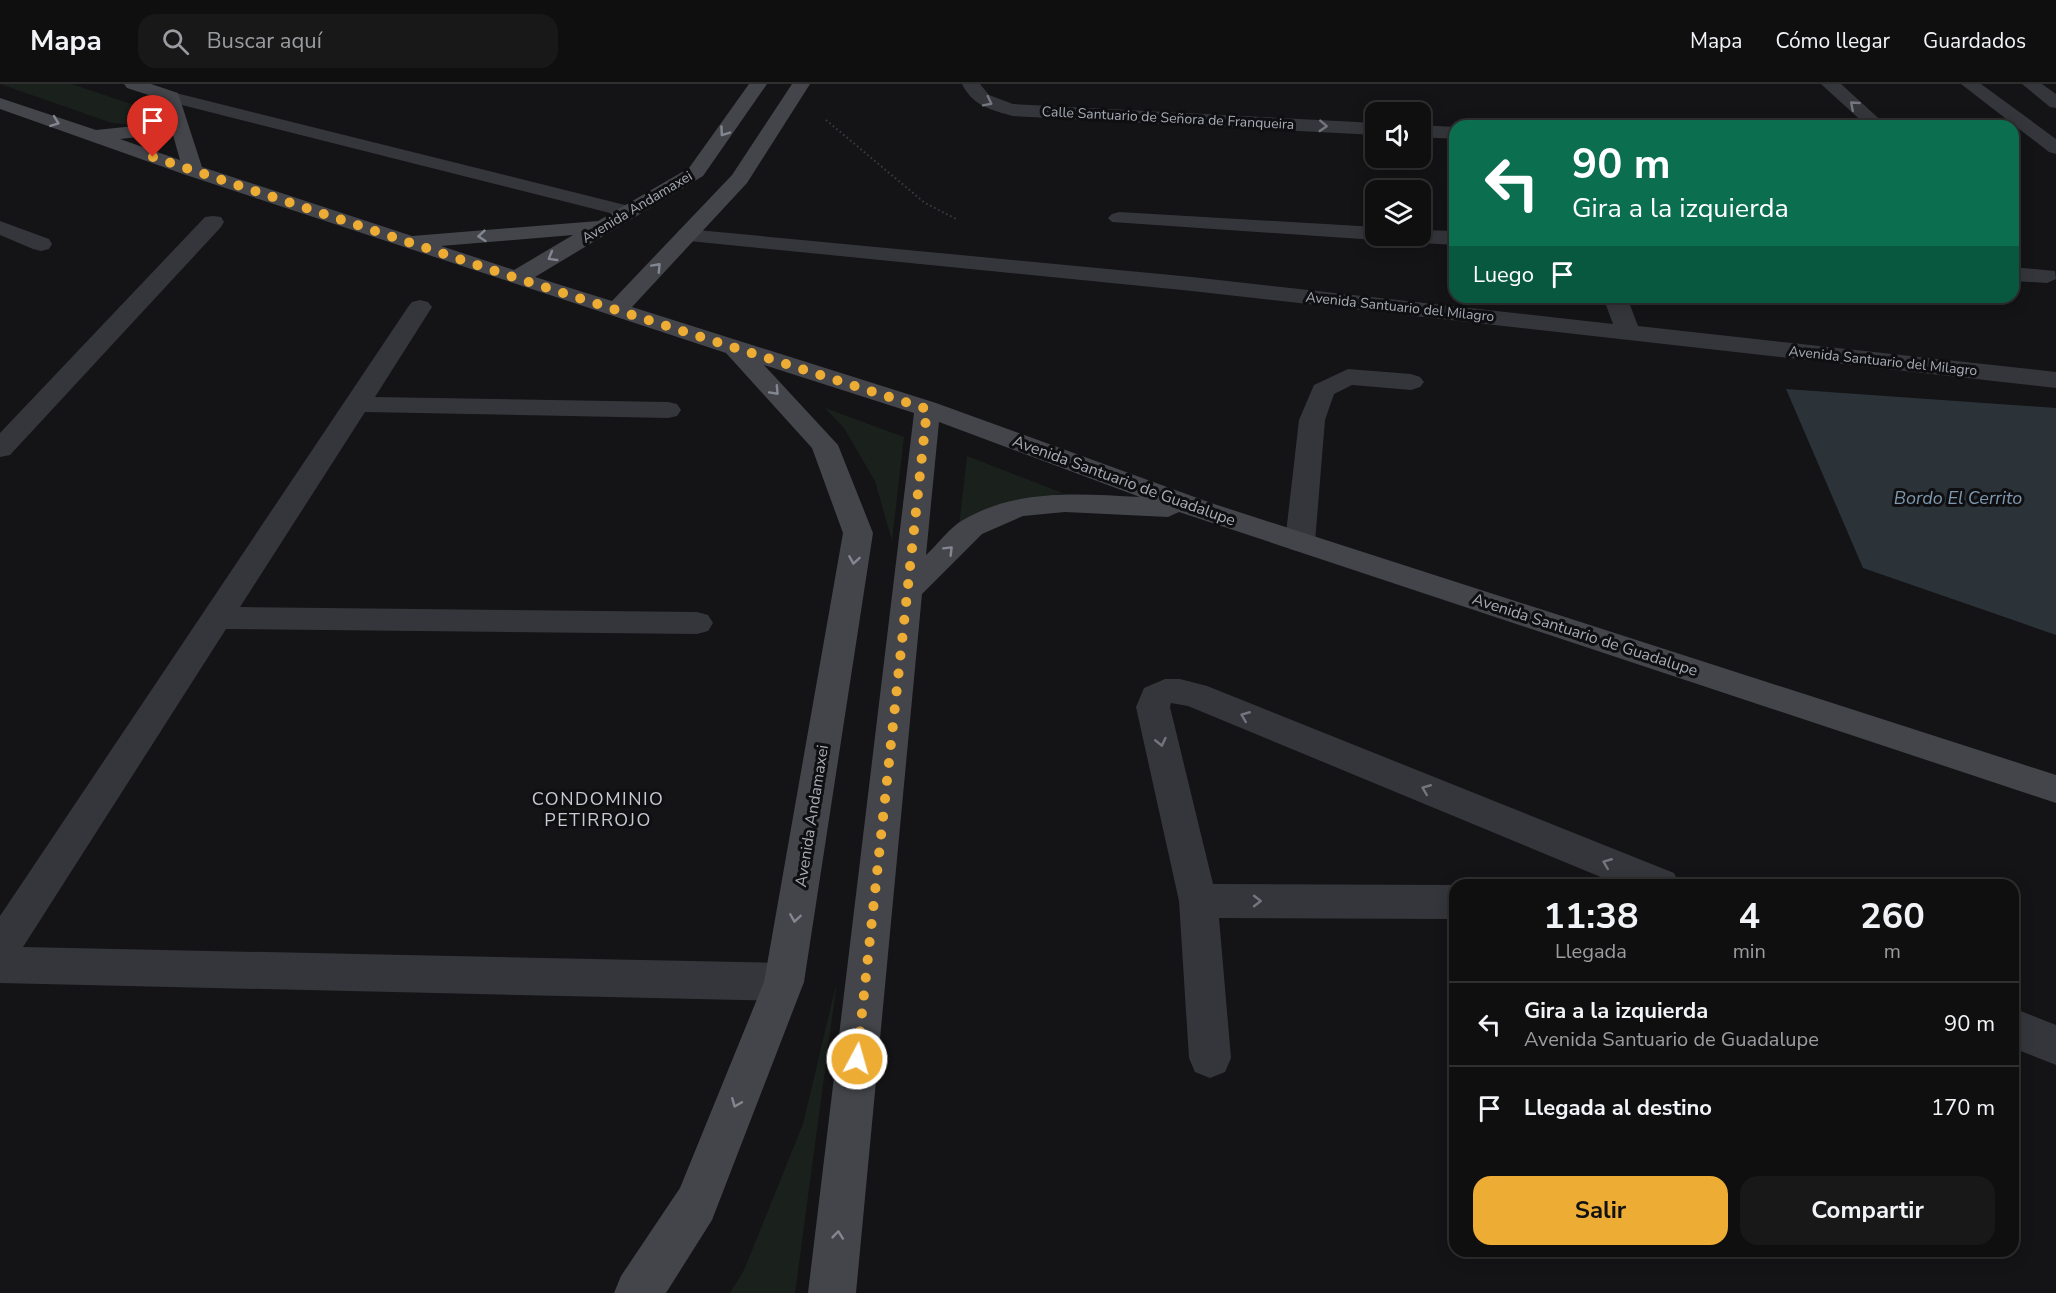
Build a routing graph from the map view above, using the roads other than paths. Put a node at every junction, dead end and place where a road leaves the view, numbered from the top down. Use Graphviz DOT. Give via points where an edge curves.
graph roads {
  1 [pos="133,84"];
  2 [pos="758,84"];
  3 [pos="971,84"];
  4 [pos="1830,84"];
  5 [pos="1970,84"];
  6 [pos="2031,84"];
  7 [pos="797,90"];
  8 [pos="172,97"];
  9 [pos="0,103"];
  10 [pos="2056,103"];
  11 [pos="178,119"];
  12 [pos="1871,120"];
  13 [pos="2018,120"];
  14 [pos="2019,120"];
  15 [pos="1365,128"];
  16 [pos="1431,132"];
  17 [pos="1449,133"];
  18 [pos="93,136"];
  19 [pos="2056,148"];
  20 [pos="193,171"];
  21 [pos="630,212"];
  22 [pos="1119,218"];
  23 [pos="213,222"];
  24 [pos="0,227"];
  25 [pos="603,227"];
  26 [pos="1365,233"];
  27 [pos="687,235"];
  28 [pos="1431,237"];
  29 [pos="1449,238"];
  30 [pos="406,242"];
  31 [pos="42,244"];
  32 [pos="2019,274"];
  33 [pos="2047,276"];
  34 [pos="516,278"];
  35 [pos="1617,303"];
  36 [pos="420,307"];
  37 [pos="617,309"];
  38 [pos="1629,333"];
  39 [pos="734,348"];
  40 [pos="2056,380"];
  41 [pos="1411,382"];
  42 [pos="357,404"];
  43 [pos="927,409"];
  44 [pos="668,410"];
  45 [pos="0,449"];
  46 [pos="1201,510"];
  47 [pos="1300,542"];
  48 [pos="907,591"];
  49 [pos="216,618"];
  50 [pos="697,622"];
  51 [pos="2056,789"];
  52 [pos="1646,879"];
  53 [pos="1198,901"];
  54 [pos="1449,902"];
  55 [pos="0,949"];
  56 [pos="0,965"];
  57 [pos="784,982"];
  58 [pos="2019,1030"];
  59 [pos="2056,1045"];
  60 [pos="1210,1058"];
  61 [pos="638,1293"];
  62 [pos="832,1293"];
  1 -- 8 [label="street"];
  2 -- 21 [label="street, Avenida Andamaxei, one-way" via="696,172"];
  3 -- 15 [label="street, Calle Santuario de Señora de Franqueira, one-way" via="984,101 1012,110"];
  12 -- 4 [label="street, one-way"];
  5 -- 13 [label="street"];
  6 -- 10 [label="street"];
  7 -- 27 [label="street" via="740,179"];
  8 -- 11 [label="street"];
  8 -- 21 [label="street"];
  9 -- 18 [label="street, Avenida Santuario de Guadalupe, one-way"];
  11 -- 18 [label="street" via="147,130"];
  11 -- 20 [label="street"];
  14 -- 19 [label="street"];
  16 -- 17 [label="street"];
  18 -- 20 [label="street, Avenida Santuario de Guadalupe"];
  20 -- 30 [label="street, Avenida Santuario de Guadalupe"];
  21 -- 25 [label="street, Avenida Andamaxei"];
  22 -- 26 [label="street"];
  23 -- 45 [label="street"];
  24 -- 31 [label="street"];
  25 -- 30 [label="street, one-way"];
  25 -- 34 [label="street, Avenida Andamaxei, one-way"];
  37 -- 27 [label="street, one-way"];
  27 -- 38 [label="street, Avenida Santuario del Milagro" via="1192,284"];
  28 -- 29 [label="street"];
  30 -- 34 [label="street, Avenida Santuario de Guadalupe"];
  32 -- 33 [label="street"];
  34 -- 37 [label="street, Avenida Santuario de Guadalupe"];
  35 -- 38 [label="street"];
  36 -- 42 [label="street"];
  37 -- 39 [label="street, Avenida Santuario de Guadalupe"];
  38 -- 40 [label="street, Avenida Santuario del Milagro"];
  39 -- 43 [label="street, Avenida Santuario de Guadalupe"];
  39 -- 57 [label="street, Avenida Andamaxei, one-way" via="825,444 858,533"];
  41 -- 47 [label="street" via="1348,377 1323,390 1312,420"];
  42 -- 44 [label="street"];
  42 -- 49 [label="street"];
  43 -- 46 [label="street, Avenida Santuario de Guadalupe"];
  43 -- 48 [label="street"];
  46 -- 47 [label="street, Avenida Santuario de Guadalupe"];
  48 -- 46 [label="street, one-way" via="972,527 1018,507 1065,503"];
  47 -- 51 [label="street, Avenida Santuario de Guadalupe"];
  62 -- 48 [label="street, one-way"];
  49 -- 50 [label="street"];
  49 -- 55 [label="street"];
  52 -- 53 [label="street, one-way" via="1195,695 1166,691 1156,698 1154,707"];
  53 -- 54 [label="street, one-way"];
  53 -- 60 [label="street"];
  56 -- 57 [label="street"];
  57 -- 61 [label="street, Avenida Andamaxei, one-way" via="696,1204"];
  58 -- 59 [label="street"];
}
